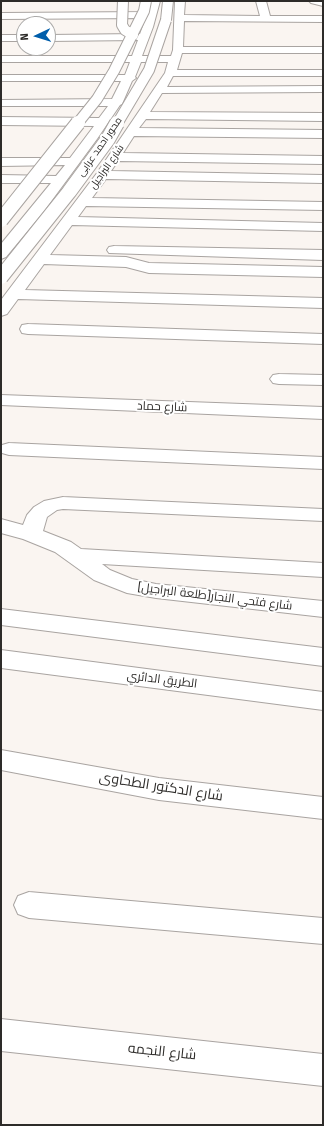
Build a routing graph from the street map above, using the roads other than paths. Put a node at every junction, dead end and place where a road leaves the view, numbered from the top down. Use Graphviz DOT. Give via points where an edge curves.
graph roads {
  1 [pos="261,1"];
  2 [pos="314,1"];
  3 [pos="323,3"];
  4 [pos="248,6"];
  5 [pos="177,8"];
  6 [pos="141,14"];
  7 [pos="1,16"];
  8 [pos="250,19"];
  9 [pos="266,19"];
  10 [pos="323,19"];
  11 [pos="108,27"];
  12 [pos="241,27"];
  13 [pos="56,36"];
  14 [pos="1,38"];
  15 [pos="16,40"];
  16 [pos="16,41"];
  17 [pos="56,41"];
  18 [pos="323,42"];
  19 [pos="1,43"];
  20 [pos="323,50"];
  21 [pos="1,58"];
  22 [pos="175,58"];
  23 [pos="136,61"];
  24 [pos="323,64"];
  25 [pos="1,65"];
  26 [pos="323,73"];
  27 [pos="1,78"];
  28 [pos="130,78"];
  29 [pos="323,89"];
  30 [pos="158,90"];
  31 [pos="1,94"];
  32 [pos="115,102"];
  33 [pos="1,103"];
  34 [pos="248,105"];
  35 [pos="147,108"];
  36 [pos="1,110"];
  37 [pos="323,117"];
  38 [pos="1,121"];
  39 [pos="103,122"];
  40 [pos="323,134"];
  41 [pos="55,136"];
  42 [pos="93,136"];
  43 [pos="127,137"];
  44 [pos="323,145"];
  45 [pos="114,157"];
  46 [pos="323,160"];
  47 [pos="74,161"];
  48 [pos="1,162"];
  49 [pos="102,175"];
  50 [pos="236,178"];
  51 [pos="1,179"];
  52 [pos="61,179"];
  53 [pos="323,179"];
  54 [pos="237,193"];
  55 [pos="82,202"];
  56 [pos="323,206"];
  57 [pos="1,208"];
  58 [pos="40,208"];
  59 [pos="1,220"];
  60 [pos="67,221"];
  61 [pos="323,227"];
  62 [pos="1,233"];
  63 [pos="19,233"];
  64 [pos="1,254"];
  65 [pos="43,254"];
  66 [pos="323,255"];
  67 [pos="323,272"];
  68 [pos="1,278"];
  69 [pos="13,294"];
  70 [pos="323,302"];
  71 [pos="1,311"];
  72 [pos="28,329"];
  73 [pos="323,339"];
  74 [pos="279,378"];
  75 [pos="323,380"];
  76 [pos="1,400"];
  77 [pos="323,413"];
  78 [pos="9,449"];
  79 [pos="323,463"];
  80 [pos="323,515"];
  81 [pos="1,526"];
  82 [pos="31,534"];
  83 [pos="76,556"];
  84 [pos="323,570"];
  85 [pos="323,609"];
  86 [pos="1,617"];
  87 [pos="323,657"];
  88 [pos="1,659"];
  89 [pos="323,701"];
  90 [pos="1,760"];
  91 [pos="323,808"];
  92 [pos="29,905"];
  93 [pos="323,931"];
  94 [pos="1,1035"];
  95 [pos="323,1070"];
  1 -- 9 [label="main road"];
  2 -- 3 [label="main road"];
  4 -- 8 [label="main road"];
  5 -- 8 [label="main road"];
  5 -- 12 [label="main road"];
  5 -- 22 [label="main road"];
  5 -- 68 [label="main road, محور احمد عرابى, bridge" via="166,20 149,70 108,139"];
  6 -- 7 [label="main road"];
  6 -- 11 [label="main road"];
  6 -- 13 [label="main road"];
  6 -- 17 [label="main road"];
  6 -- 23 [label="main road"];
  6 -- 59 [label="main road, bridge" via="114,71 97,99"];
  8 -- 9 [label="main road"];
  9 -- 10 [label="main road"];
  14 -- 15 [label="main road"];
  16 -- 19 [label="main road"];
  18 -- 22 [label="main road" via="276,41"];
  20 -- 22 [label="main road"];
  21 -- 23 [label="main road"];
  22 -- 23 [label="main road"];
  22 -- 24 [label="main road"];
  22 -- 26 [label="main road"];
  22 -- 30 [label="main road, شارع البراجيل"];
  23 -- 25 [label="main road"];
  23 -- 28 [label="main road"];
  27 -- 28 [label="main road"];
  28 -- 32 [label="main road"];
  29 -- 30 [label="main road"];
  30 -- 35 [label="main road, شارع البراجيل"];
  31 -- 32 [label="main road"];
  32 -- 33 [label="main road"];
  32 -- 35 [label="main road"];
  32 -- 36 [label="main road"];
  32 -- 39 [label="main road"];
  34 -- 35 [label="main road"];
  35 -- 37 [label="main road"];
  35 -- 43 [label="main road, شارع البراجيل"];
  38 -- 39 [label="main road"];
  39 -- 42 [label="main road"];
  40 -- 43 [label="main road"];
  41 -- 42 [label="main road"];
  42 -- 47 [label="main road"];
  43 -- 44 [label="main road"];
  43 -- 45 [label="main road, شارع البراجيل"];
  45 -- 46 [label="main road"];
  45 -- 49 [label="main road, شارع البراجيل"];
  47 -- 48 [label="main road"];
  47 -- 52 [label="main road"];
  49 -- 50 [label="main road"];
  49 -- 55 [label="main road, شارع البراجيل"];
  50 -- 53 [label="main road"];
  50 -- 54 [label="main road"];
  51 -- 52 [label="main road"];
  52 -- 58 [label="main road"];
  55 -- 56 [label="main road"];
  55 -- 60 [label="main road, شارع البراجيل"];
  57 -- 58 [label="main road"];
  58 -- 63 [label="main road"];
  60 -- 61 [label="main road"];
  60 -- 65 [label="main road, شارع البراجيل"];
  62 -- 63 [label="main road"];
  63 -- 64 [label="main road"];
  65 -- 66 [label="main road"];
  65 -- 67 [label="main road" via="126,262 149,268"];
  65 -- 69 [label="main road, شارع البراجيل"];
  69 -- 70 [label="main road"];
  69 -- 71 [label="main road, شارع البراجيل"];
  72 -- 73 [label="main road"];
  74 -- 75 [label="main road"];
  76 -- 77 [label="main road, شارع حماد"];
  78 -- 79 [label="main road"];
  80 -- 82 [label="main road" via="63,503 51,505 41,511 37,515"];
  81 -- 82 [label="main road, شارع فتحي النجار[طلعة البراجيل]"];
  82 -- 83 [label="main road, شارع فتحي النجار[طلعة البراجيل]" via="63,547"];
  83 -- 84 [label="main road"];
  83 -- 85 [label="main road, شارع فتحي النجار[طلعة البراجيل]" via="114,581 142,589"];
  86 -- 87 [label="main road"];
  88 -- 89 [label="main road, الطريق الدائري"];
  90 -- 91 [label="main road, شارع الدكتور الطحاوى" via="159,790"];
  92 -- 93 [label="main road"];
  94 -- 95 [label="main road, شارع النجمه"];
}
